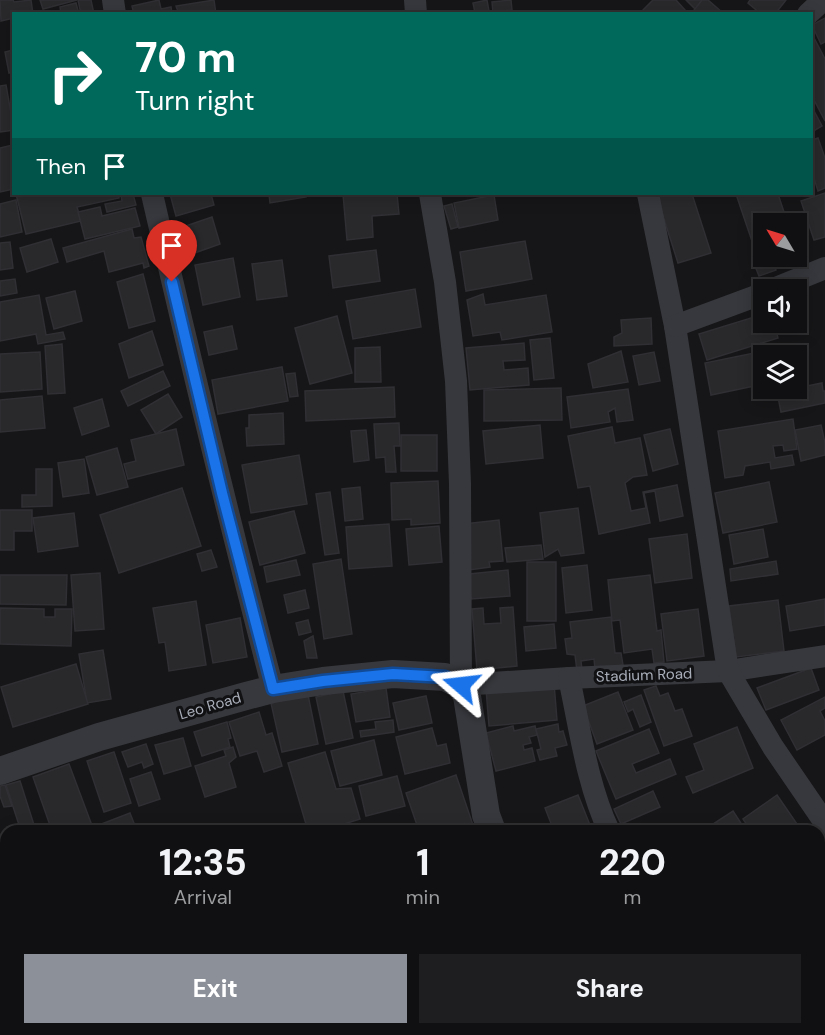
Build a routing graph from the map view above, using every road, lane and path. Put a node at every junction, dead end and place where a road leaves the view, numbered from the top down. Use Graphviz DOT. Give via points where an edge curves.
graph roads {
  1 [pos="823,0"];
  2 [pos="810,12"];
  3 [pos="152,195"];
  4 [pos="430,195"];
  5 [pos="648,195"];
  6 [pos="825,268"];
  7 [pos="798,279"];
  8 [pos="753,296"];
  9 [pos="675,326"];
  10 [pos="825,656"];
  11 [pos="728,671"];
  12 [pos="569,678"];
  13 [pos="461,685"];
  14 [pos="273,689"];
  15 [pos="0,770"];
  16 [pos="825,823"];
  17 [pos="490,825"];
  18 [pos="606,825"];
  1 -- 2 [label="street"];
  3 -- 14 [label="street"];
  4 -- 13 [label="street" via="456,381"];
  5 -- 9 [label="street"];
  6 -- 7 [label="street"];
  8 -- 9 [label="street"];
  9 -- 11 [label="street"];
  10 -- 11 [label="street, Stadium Road"];
  11 -- 12 [label="street, Stadium Road"];
  11 -- 16 [label="street" via="772,747"];
  12 -- 13 [label="street, Stadium Road"];
  12 -- 18 [label="street" via="589,771"];
  13 -- 14 [label="street, Leo Road" via="445,677 393,674"];
  13 -- 17 [label="street" via="467,696"];
  14 -- 15 [label="street, Leo Road" via="99,737"];
}
